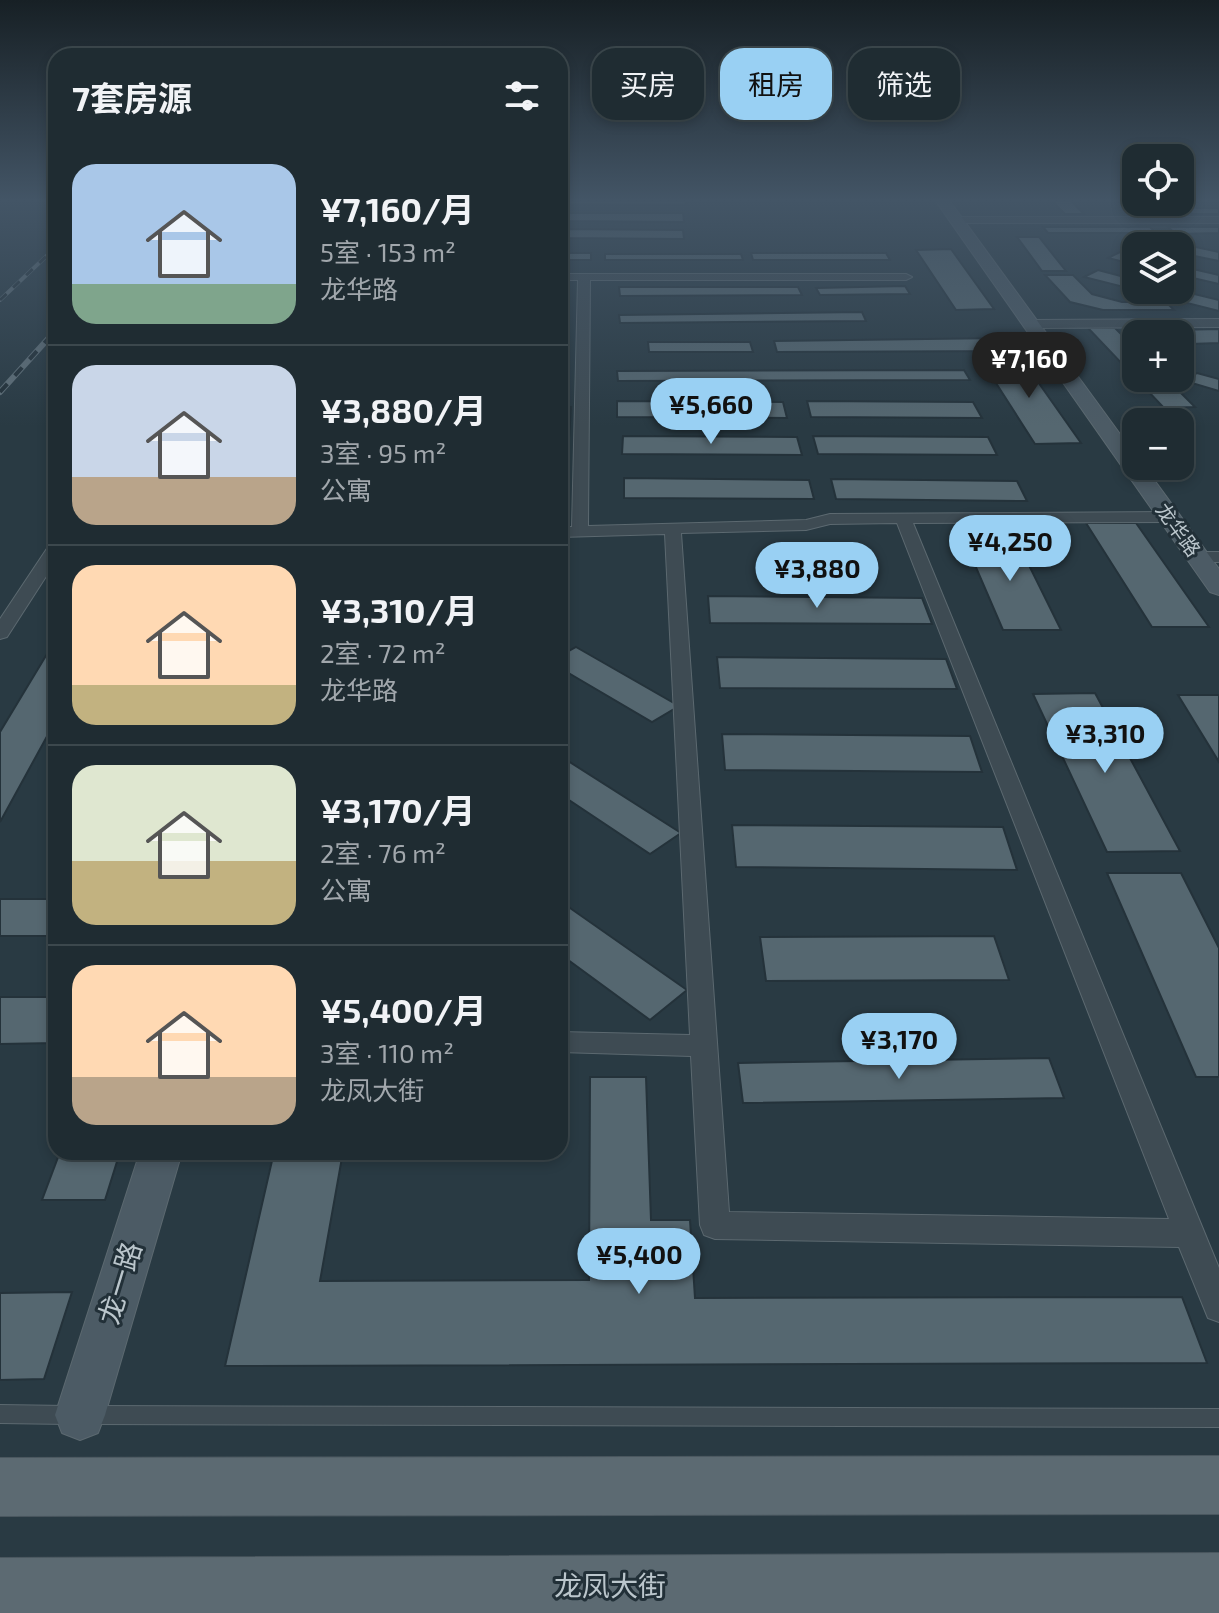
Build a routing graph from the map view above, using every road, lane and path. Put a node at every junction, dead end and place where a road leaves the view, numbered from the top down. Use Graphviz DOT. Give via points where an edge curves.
graph roads {
  1 [pos="1001,275"];
  2 [pos="1013,275"];
  3 [pos="568,277"];
  4 [pos="584,277"];
  5 [pos="906,277"];
  6 [pos="1219,323"];
  7 [pos="1031,324"];
  8 [pos="1052,324"];
  9 [pos="1089,374"];
  10 [pos="1166,480"];
  11 [pos="1169,517"];
  12 [pos="903,518"];
  13 [pos="673,529"];
  14 [pos="568,532"];
  15 [pos="580,532"];
  16 [pos="1208,552"];
  17 [pos="1219,557"];
  18 [pos="48,560"];
  19 [pos="1219,587"];
  20 [pos="0,633"];
  21 [pos="568,1042"];
  22 [pos="704,1046"];
  23 [pos="159,1160"];
  24 [pos="1189,1233"];
  25 [pos="1219,1307"];
  26 [pos="0,1414"];
  27 [pos="80,1415"];
  28 [pos="1219,1418"];
  29 [pos="1219,1485"];
  30 [pos="0,1487"];
  31 [pos="1219,1584"];
  32 [pos="0,1589"];
  1 -- 7 [label="main road, 龙华路"];
  2 -- 8 [label="main road"];
  3 -- 4 [label="street"];
  4 -- 5 [label="street"];
  4 -- 15 [label="street"];
  6 -- 8 [label="street"];
  7 -- 8 [label="street"];
  7 -- 11 [label="main road, 龙华路"];
  8 -- 9 [label="main road"];
  10 -- 16 [label="main road"];
  11 -- 12 [label="street"];
  11 -- 16 [label="main road, 龙华路"];
  12 -- 13 [label="street"];
  12 -- 24 [label="street"];
  13 -- 15 [label="street"];
  13 -- 22 [label="street"];
  14 -- 15 [label="street"];
  16 -- 17 [label="street"];
  16 -- 19 [label="main road, 龙华路"];
  18 -- 20 [label="street"];
  21 -- 22 [label="street"];
  22 -- 24 [label="street" via="715,1225"];
  23 -- 27 [label="main road, 龙一路"];
  24 -- 25 [label="street"];
  26 -- 27 [label="lane"];
  27 -- 28 [label="lane"];
  29 -- 30 [label="main road"];
  31 -- 32 [label="main road, 龙凤大街"];
}
